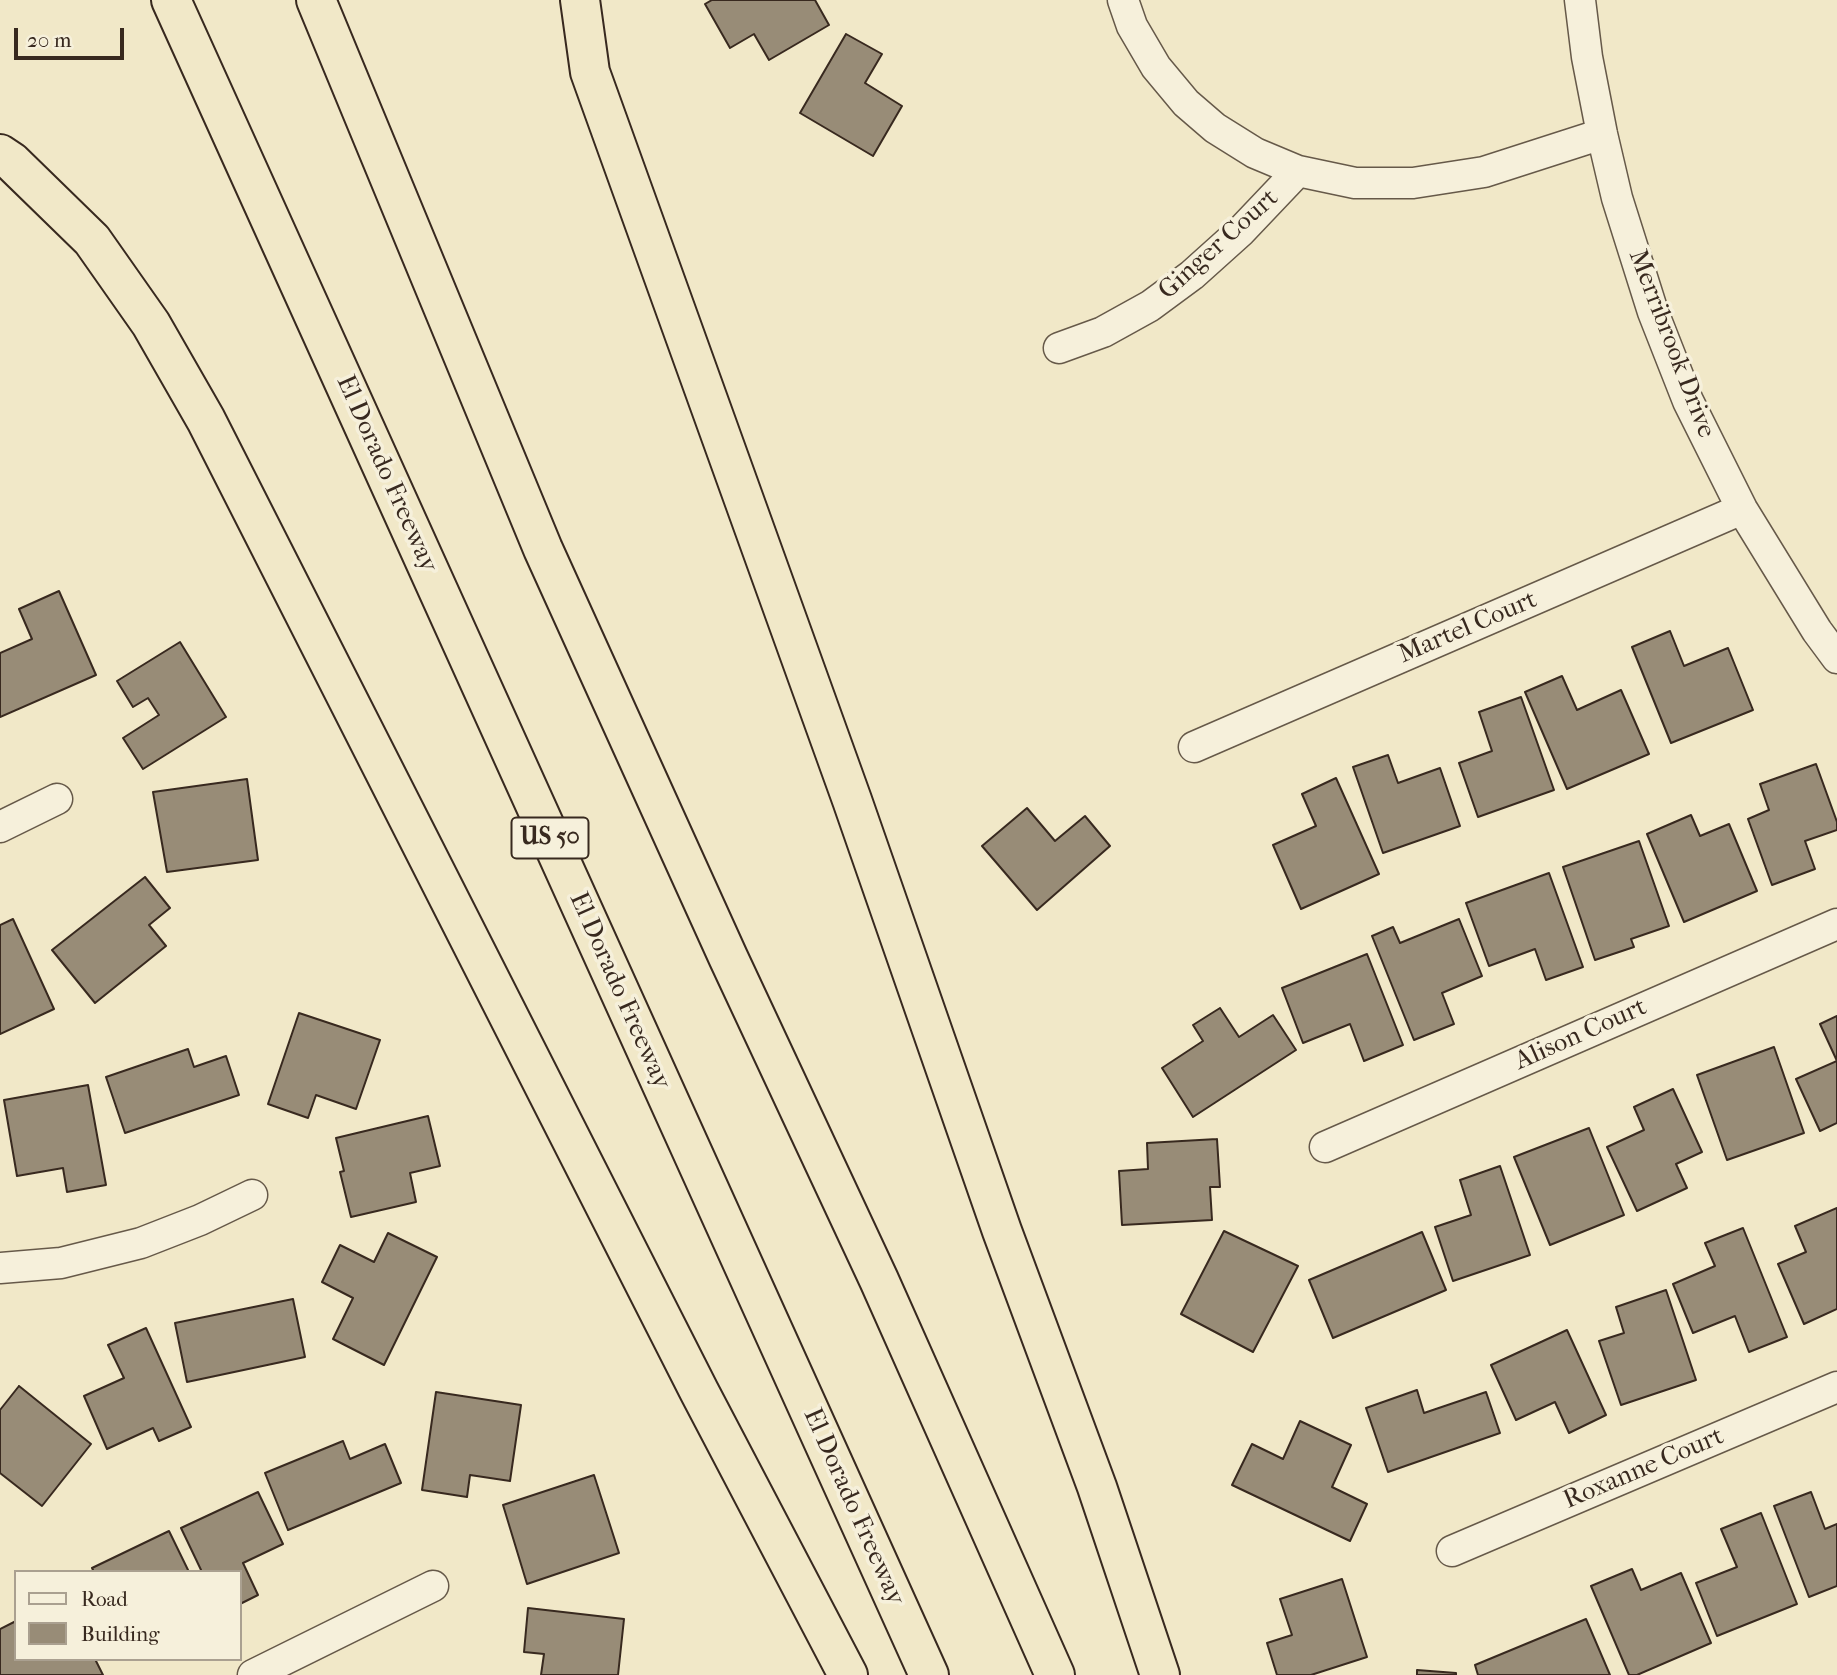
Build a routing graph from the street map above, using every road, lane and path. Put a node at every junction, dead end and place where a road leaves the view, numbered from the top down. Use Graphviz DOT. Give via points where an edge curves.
graph roads {
  1 [pos="171,0"];
  2 [pos="316,0"];
  3 [pos="580,0"];
  4 [pos="1123,0"];
  5 [pos="1580,0"];
  6 [pos="1602,134"];
  7 [pos="0,153"];
  8 [pos="1298,171"];
  9 [pos="1059,348"];
  10 [pos="1742,509"];
  11 [pos="1837,658"];
  12 [pos="1194,747"];
  13 [pos="57,799"];
  14 [pos="0,827"];
  15 [pos="1837,924"];
  16 [pos="1325,1147"];
  17 [pos="252,1195"];
  18 [pos="0,1268"];
  19 [pos="1837,1387"];
  20 [pos="1452,1551"];
  21 [pos="433,1586"];
  22 [pos="253,1675"];
  23 [pos="848,1675"];
  24 [pos="929,1675"];
  25 [pos="1055,1675"];
  26 [pos="1160,1675"];
  1 -- 24 [label="highway, El Dorado Freeway / US 50"];
  2 -- 25 [label="highway" via="543,549"];
  3 -- 26 [label="highway" via="590,72 1097,1487"];
  4 -- 8 [label="street" via="1156,67 1186,103 1255,153"];
  5 -- 6 [label="street, Merribrook Drive"];
  6 -- 8 [label="street" via="1484,172 1413,183 1355,183"];
  6 -- 10 [label="street, Merribrook Drive" via="1653,312 1688,401"];
  7 -- 23 [label="highway" via="92,240 151,324 199,408"];
  8 -- 9 [label="street, Ginger Court" via="1192,275 1103,332"];
  10 -- 11 [label="street, Merribrook Drive"];
  10 -- 12 [label="street, Martel Court"];
  13 -- 14 [label="street"];
  15 -- 16 [label="street, Alison Court"];
  17 -- 18 [label="street" via="141,1243 61,1263"];
  19 -- 20 [label="street, Roxanne Court"];
  21 -- 22 [label="street"];
}
